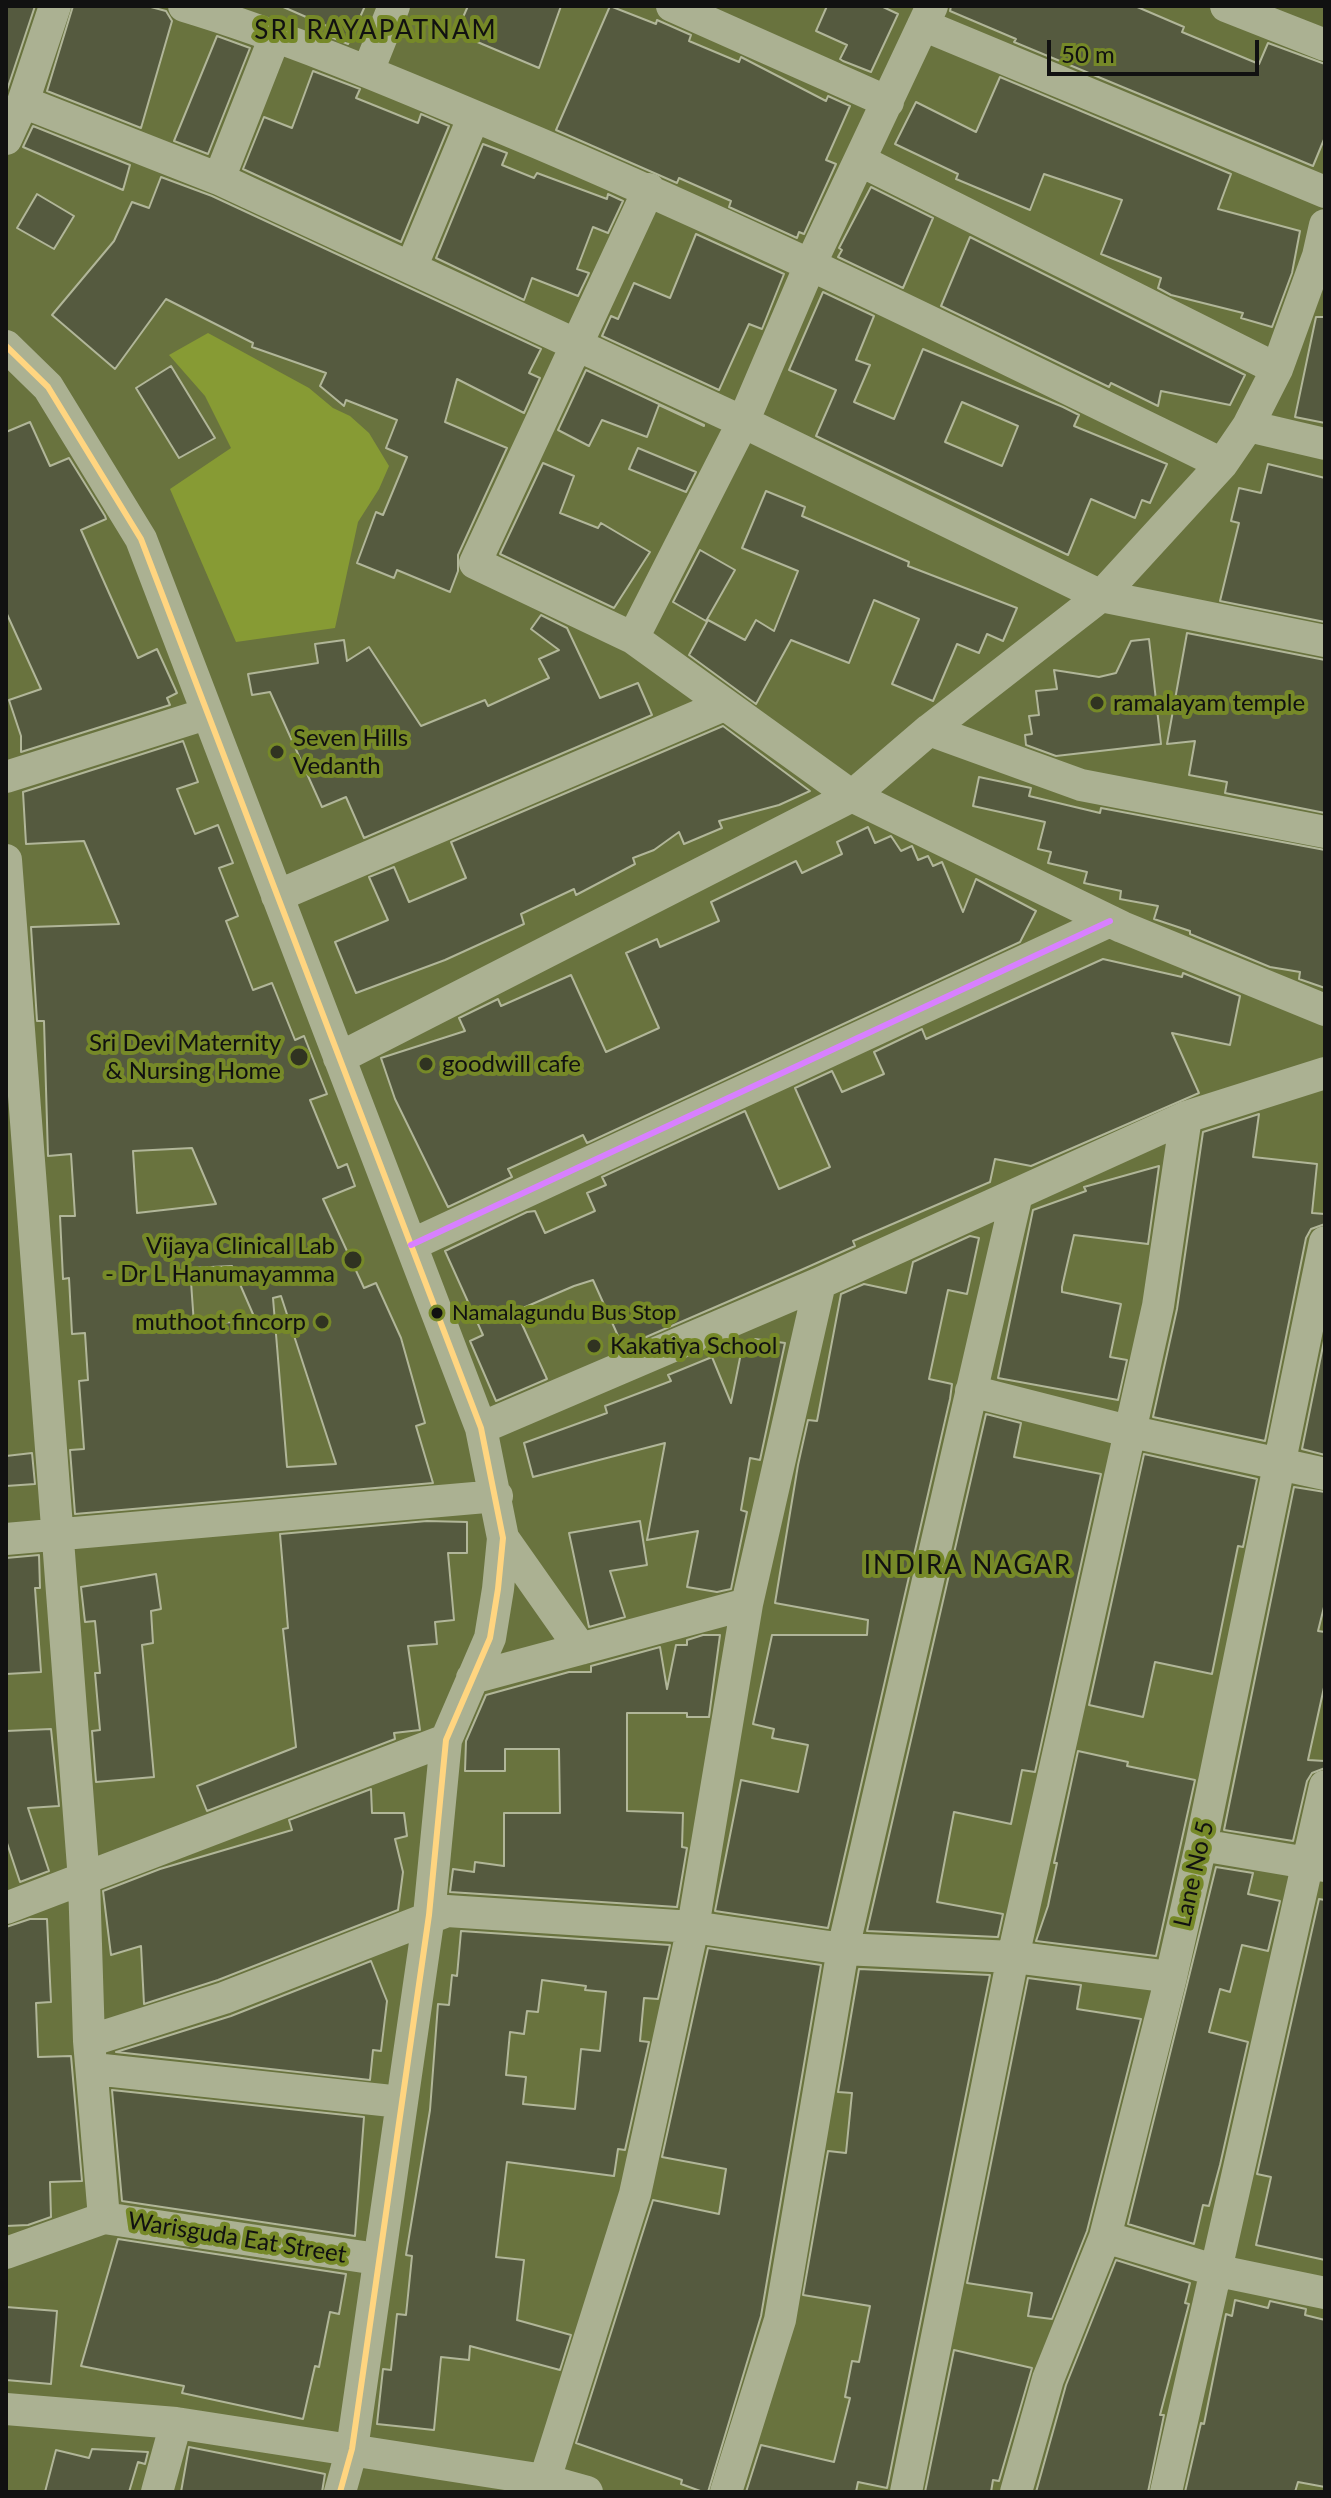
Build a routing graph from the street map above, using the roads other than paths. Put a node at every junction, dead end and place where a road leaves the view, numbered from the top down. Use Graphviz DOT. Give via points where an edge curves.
graph roads {
  1 [pos="55,6"];
  2 [pos="184,6"];
  3 [pos="394,6"];
  4 [pos="672,6"];
  5 [pos="1226,6"];
  6 [pos="705,13"];
  7 [pos="928,15"];
  8 [pos="276,34"];
  9 [pos="1325,45"];
  10 [pos="368,71"];
  11 [pos="23,102"];
  12 [pos="888,102"];
  13 [pos="474,116"];
  14 [pos="6,139"];
  15 [pos="861,161"];
  16 [pos="219,179"];
  17 [pos="649,189"];
  18 [pos="1325,192"];
  19 [pos="1325,225"];
  20 [pos="1321,257"];
  21 [pos="811,263"];
  22 [pos="411,268"];
  23 [pos="575,345"];
  24 [pos="6,346"];
  25 [pos="1277,369"];
  26 [pos="743,422"];
  27 [pos="1248,426"];
  28 [pos="1325,444"];
  29 [pos="1222,464"];
  30 [pos="1101,596"];
  31 [pos="633,638"];
  32 [pos="1325,641"];
  33 [pos="724,705"];
  34 [pos="206,714"];
  35 [pos="929,730"];
  36 [pos="6,777"];
  37 [pos="852,796"];
  38 [pos="1325,832"];
  39 [pos="6,860"];
  40 [pos="277,896"];
  41 [pos="1110,921"];
  42 [pos="1325,1010"];
  43 [pos="339,1058"];
  44 [pos="1325,1073"];
  45 [pos="1186,1117"];
  46 [pos="1017,1194"];
  47 [pos="1325,1242"];
  48 [pos="411,1245"];
  49 [pos="820,1283"];
  50 [pos="971,1391"];
  51 [pos="481,1428"];
  52 [pos="1128,1431"];
  53 [pos="1278,1463"];
  54 [pos="1325,1474"];
  55 [pos="497,1496"];
  56 [pos="57,1535"];
  57 [pos="503,1538"];
  58 [pos="6,1539"];
  59 [pos="747,1604"];
  60 [pos="581,1649"];
  61 [pos="472,1678"];
  62 [pos="446,1740"];
  63 [pos="1325,1786"];
  64 [pos="1201,1845"];
  65 [pos="1316,1865"];
  66 [pos="84,1880"];
  67 [pos="6,1908"];
  68 [pos="429,1915"];
  69 [pos="693,1927"];
  70 [pos="843,1949"];
  71 [pos="1013,1957"];
  72 [pos="1171,1977"];
  73 [pos="92,2055"];
  74 [pos="401,2102"];
  75 [pos="104,2218"];
  76 [pos="1105,2237"];
  77 [pos="6,2253"];
  78 [pos="377,2259"];
  79 [pos="1214,2270"];
  80 [pos="1325,2293"];
  81 [pos="6,2409"];
  82 [pos="176,2423"];
  83 [pos="352,2449"];
  84 [pos="542,2486"];
  85 [pos="157,2492"];
  86 [pos="340,2492"];
  87 [pos="587,2492"];
  88 [pos="726,2492"];
  89 [pos="906,2492"];
  90 [pos="1016,2492"];
  91 [pos="1166,2492"];
  1 -- 11 [label="street"];
  2 -- 8 [label="street"];
  3 -- 10 [label="street"];
  4 -- 6 [label="street"];
  5 -- 9 [label="street"];
  6 -- 12 [label="street"];
  7 -- 12 [label="street"];
  7 -- 18 [label="street"];
  8 -- 10 [label="street"];
  8 -- 16 [label="street"];
  10 -- 13 [label="street"];
  11 -- 14 [label="street"];
  11 -- 16 [label="street"];
  12 -- 15 [label="street"];
  13 -- 17 [label="street"];
  13 -- 22 [label="street"];
  15 -- 21 [label="street"];
  15 -- 25 [label="street"];
  16 -- 22 [label="street"];
  17 -- 21 [label="street"];
  17 -- 23 [label="street"];
  19 -- 20 [label="street"];
  20 -- 25 [label="street"];
  21 -- 26 [label="street"];
  21 -- 29 [label="street"];
  22 -- 23 [label="street"];
  23 -- 26 [label="street"];
  23 -- 31 [label="street" via="475,563"];
  24 -- 34 [label="street" via="48,387 141,539"];
  25 -- 27 [label="street"];
  26 -- 30 [label="street"];
  26 -- 31 [label="street"];
  27 -- 28 [label="street"];
  27 -- 29 [label="street"];
  29 -- 30 [label="street"];
  30 -- 32 [label="street"];
  30 -- 35 [label="street"];
  31 -- 33 [label="street"];
  33 -- 37 [label="street"];
  33 -- 40 [label="street"];
  34 -- 36 [label="street"];
  34 -- 40 [label="street"];
  35 -- 37 [label="street"];
  35 -- 38 [label="street" via="1081,785"];
  37 -- 41 [label="street"];
  37 -- 43 [label="street"];
  39 -- 56 [label="street"];
  40 -- 43 [label="street"];
  41 -- 42 [label="street"];
  41 -- 48 [label="street"];
  43 -- 48 [label="street"];
  44 -- 45 [label="street"];
  45 -- 46 [label="street"];
  45 -- 52 [label="street" via="1158,1306"];
  46 -- 49 [label="street"];
  46 -- 50 [label="street"];
  47 -- 53 [label="street, Lane No 5"];
  48 -- 51 [label="street"];
  49 -- 51 [label="street"];
  49 -- 59 [label="street"];
  50 -- 52 [label="street"];
  50 -- 70 [label="street"];
  51 -- 55 [label="street"];
  52 -- 53 [label="street"];
  52 -- 71 [label="street"];
  53 -- 54 [label="street"];
  53 -- 64 [label="street, Lane No 5"];
  55 -- 56 [label="street"];
  55 -- 57 [label="street"];
  56 -- 58 [label="street"];
  56 -- 66 [label="street"];
  57 -- 60 [label="street"];
  57 -- 61 [label="street" via="490,1638"];
  59 -- 60 [label="street"];
  59 -- 69 [label="street"];
  60 -- 61 [label="street"];
  61 -- 62 [label="street"];
  62 -- 66 [label="street"];
  62 -- 68 [label="street"];
  63 -- 65 [label="street"];
  64 -- 65 [label="street"];
  64 -- 72 [label="street, Lane No 5"];
  65 -- 79 [label="street"];
  66 -- 67 [label="street"];
  66 -- 73 [label="street"];
  68 -- 69 [label="street" via="447,1911"];
  68 -- 73 [label="street"];
  68 -- 74 [label="street"];
  69 -- 70 [label="street"];
  69 -- 84 [label="street" via="635,2194"];
  70 -- 71 [label="street"];
  70 -- 88 [label="street" via="780,2320"];
  71 -- 72 [label="street"];
  71 -- 89 [label="street"];
  72 -- 76 [label="street, Lane No 5"];
  73 -- 74 [label="street"];
  73 -- 75 [label="street"];
  74 -- 78 [label="street"];
  75 -- 77 [label="street, Warisguda Eat Street"];
  75 -- 78 [label="street, Warisguda Eat Street"];
  76 -- 79 [label="street"];
  76 -- 90 [label="street, Lane No 5" via="1048,2379"];
  78 -- 83 [label="street"];
  79 -- 80 [label="street"];
  79 -- 91 [label="street"];
  81 -- 82 [label="street"];
  82 -- 83 [label="street"];
  82 -- 85 [label="street"];
  83 -- 84 [label="street"];
  83 -- 86 [label="street"];
  84 -- 87 [label="street"];
}
